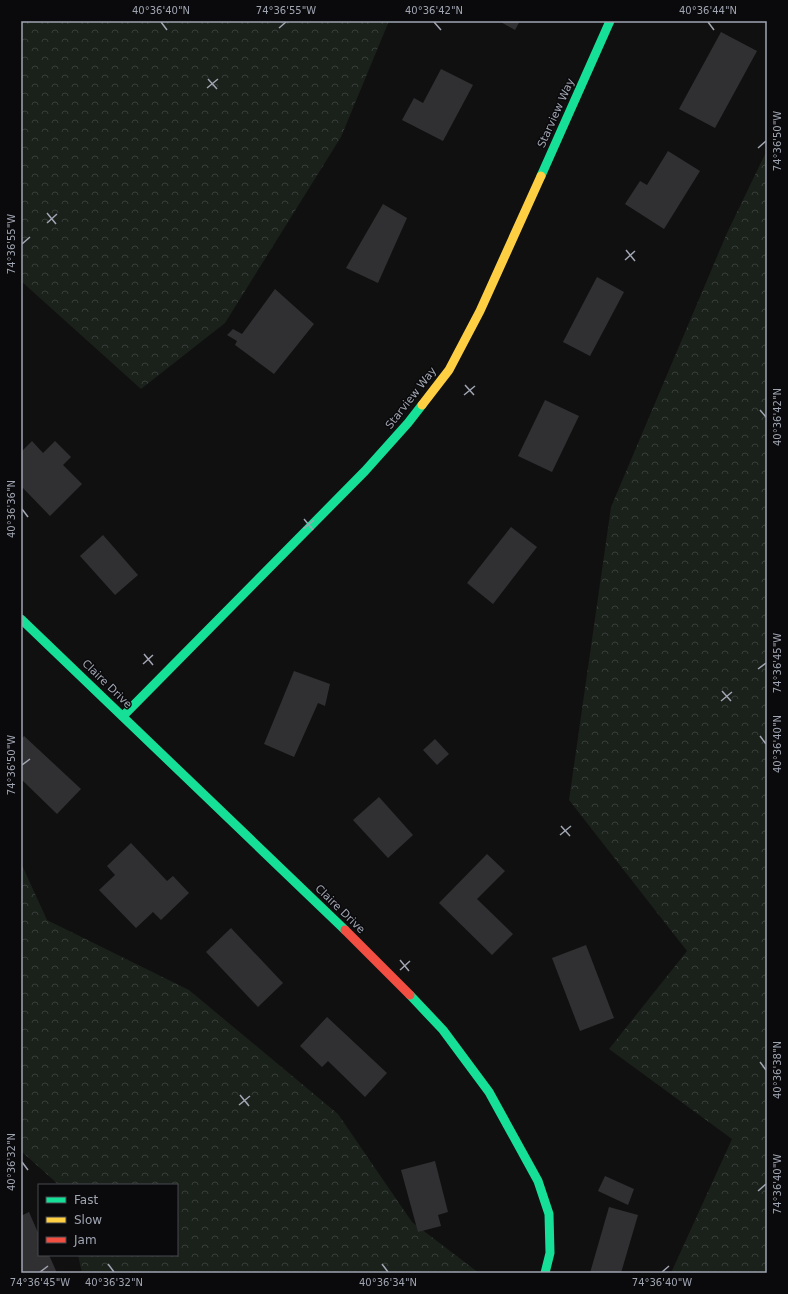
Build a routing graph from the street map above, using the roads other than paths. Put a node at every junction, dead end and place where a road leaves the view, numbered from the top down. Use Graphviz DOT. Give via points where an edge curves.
graph roads {
  1 [pos="610,21"];
  2 [pos="21,619"];
  3 [pos="123,716"];
  4 [pos="545,1273"];
  1 -- 3 [label="street, Starview Way" via="480,311 448,370 408,423 365,472"];
  2 -- 3 [label="street, Claire Drive"];
  3 -- 4 [label="street, Claire Drive" via="373,957 443,1030 489,1092 538,1182 550,1214 550,1253"];
}
